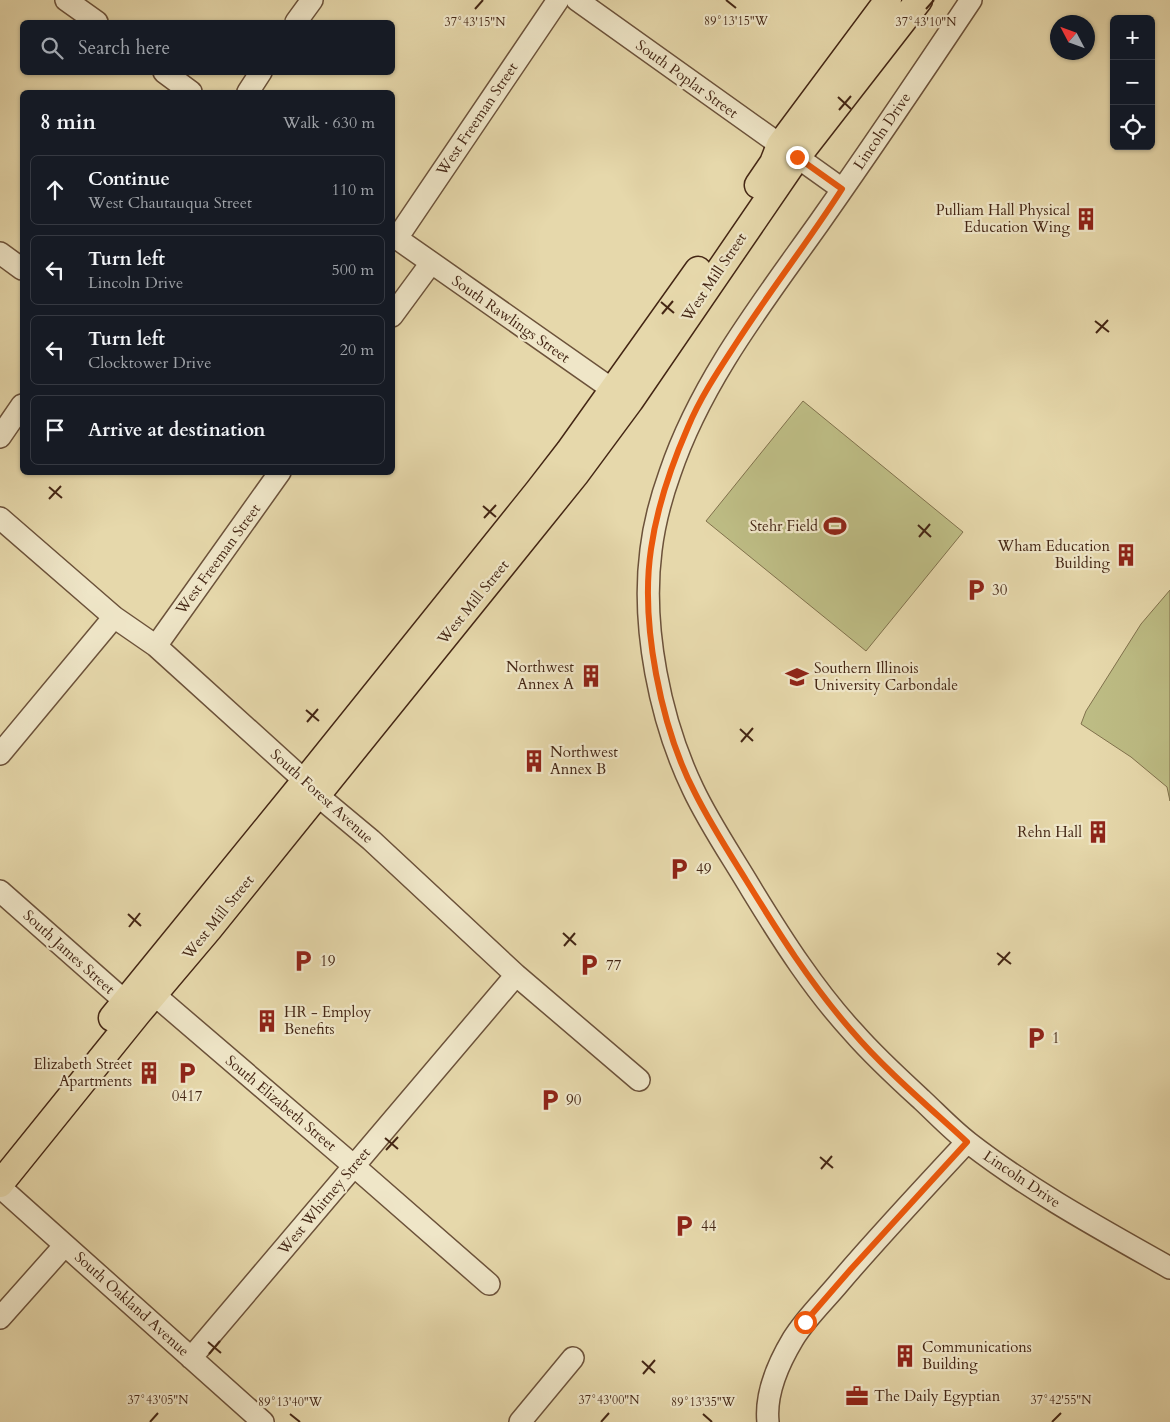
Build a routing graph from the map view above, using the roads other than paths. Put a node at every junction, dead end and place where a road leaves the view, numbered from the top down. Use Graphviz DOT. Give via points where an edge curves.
graph roads {
  1 [pos="66,0"];
  2 [pos="312,0"];
  3 [pos="558,0"];
  4 [pos="577,0"];
  5 [pos="888,0"];
  6 [pos="919,0"];
  7 [pos="970,0"];
  8 [pos="93,20"];
  9 [pos="297,20"];
  10 [pos="168,75"];
  11 [pos="260,75"];
  12 [pos="188,90"];
  13 [pos="249,90"];
  14 [pos="788,151"];
  15 [pos="842,189"];
  16 [pos="395,237"];
  17 [pos="0,253"];
  18 [pos="431,262"];
  19 [pos="20,268"];
  20 [pos="395,312"];
  21 [pos="621,396"];
  22 [pos="20,408"];
  23 [pos="0,437"];
  24 [pos="278,475"];
  25 [pos="0,518"];
  26 [pos="114,617"];
  27 [pos="156,646"];
  28 [pos="0,754"];
  29 [pos="311,788"];
  30 [pos="0,891"];
  31 [pos="516,975"];
  32 [pos="139,998"];
  33 [pos="639,1080"];
  34 [pos="967,1142"];
  35 [pos="0,1159"];
  36 [pos="354,1166"];
  37 [pos="0,1185"];
  38 [pos="65,1245"];
  39 [pos="1170,1268"];
  40 [pos="489,1284"];
  41 [pos="0,1318"];
  42 [pos="192,1358"];
  43 [pos="573,1358"];
  44 [pos="263,1422"];
  45 [pos="520,1422"];
  46 [pos="768,1422"];
  1 -- 8 [label="street"];
  2 -- 9 [label="street"];
  3 -- 16 [label="street, West Freeman Street"];
  4 -- 14 [label="street, South Poplar Street"];
  5 -- 14 [label="main road, West Mill Street"];
  6 -- 14 [label="main road, West Mill Street"];
  7 -- 15 [label="street, Lincoln Drive"];
  10 -- 12 [label="street"];
  11 -- 13 [label="street"];
  14 -- 15 [label="street, South Poplar Street"];
  14 -- 21 [label="main road, West Mill Street"];
  15 -- 34 [label="street, Lincoln Drive" via="716,373 689,424 669,475 650,552 648,601 657,678 678,756 694,792 806,975 851,1031"];
  16 -- 18 [label="street, South Rawlings Street"];
  17 -- 19 [label="street"];
  18 -- 20 [label="street"];
  18 -- 21 [label="street, South Rawlings Street"];
  21 -- 29 [label="main road, West Mill Street" via="553,504"];
  22 -- 23 [label="street"];
  24 -- 27 [label="street, West Freeman Street"];
  25 -- 26 [label="street, South Forest Avenue"];
  26 -- 27 [label="street, South Forest Avenue"];
  26 -- 28 [label="street"];
  27 -- 29 [label="street, South Forest Avenue"];
  29 -- 31 [label="street, South Forest Avenue"];
  29 -- 32 [label="main road, West Mill Street"];
  30 -- 32 [label="street, South James Street"];
  31 -- 33 [label="street, South Forest Avenue"];
  31 -- 36 [label="street, West Whitney Street"];
  32 -- 35 [label="main road, West Mill Street"];
  32 -- 36 [label="street, South Elizabeth Street"];
  32 -- 37 [label="main road, West Mill Street"];
  34 -- 39 [label="street, Lincoln Drive" via="1072,1212"];
  34 -- 46 [label="street" via="793,1338 776,1371 767,1410"];
  36 -- 40 [label="street, South Elizabeth Street"];
  36 -- 42 [label="street, West Whitney Street"];
  37 -- 38 [label="street, South Oakland Avenue"];
  38 -- 41 [label="street"];
  38 -- 42 [label="street, South Oakland Avenue"];
  42 -- 44 [label="street, South Oakland Avenue"];
  43 -- 45 [label="street"];
}
